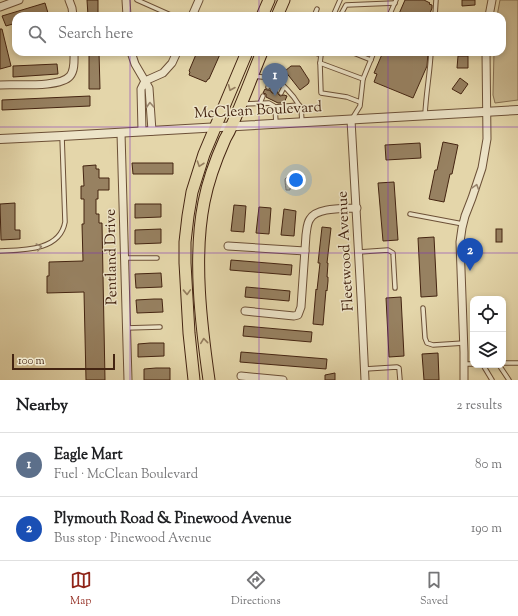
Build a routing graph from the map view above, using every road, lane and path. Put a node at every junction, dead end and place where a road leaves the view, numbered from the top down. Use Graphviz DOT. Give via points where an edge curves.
graph roads {
  1 [pos="19,0"];
  2 [pos="70,0"];
  3 [pos="126,0"];
  4 [pos="137,0"];
  5 [pos="199,0"];
  6 [pos="268,0"];
  7 [pos="284,0"];
  8 [pos="340,0"];
  9 [pos="436,0"];
  10 [pos="492,0"];
  11 [pos="395,1"];
  12 [pos="0,7"];
  13 [pos="317,9"];
  14 [pos="72,12"];
  15 [pos="127,12"];
  16 [pos="164,12"];
  17 [pos="194,12"];
  18 [pos="264,12"];
  19 [pos="279,12"];
  20 [pos="316,12"];
  21 [pos="336,12"];
  22 [pos="342,12"];
  23 [pos="391,12"];
  24 [pos="435,12"];
  25 [pos="490,12"];
  26 [pos="74,56"];
  27 [pos="132,56"];
  28 [pos="175,56"];
  29 [pos="245,56"];
  30 [pos="260,56"];
  31 [pos="322,56"];
  32 [pos="361,56"];
  33 [pos="372,56"];
  34 [pos="432,56"];
  35 [pos="486,56"];
  36 [pos="371,60"];
  37 [pos="320,63"];
  38 [pos="252,76"];
  39 [pos="272,78"];
  40 [pos="363,79"];
  41 [pos="145,81"];
  42 [pos="277,82"];
  43 [pos="0,85"];
  44 [pos="284,86"];
  45 [pos="268,87"];
  46 [pos="273,90"];
  47 [pos="288,91"];
  48 [pos="281,93"];
  49 [pos="263,96"];
  50 [pos="286,96"];
  51 [pos="360,102"];
  52 [pos="260,103"];
  53 [pos="241,104"];
  54 [pos="275,105"];
  55 [pos="299,105"];
  56 [pos="518,110"];
  57 [pos="488,112"];
  58 [pos="425,116"];
  59 [pos="351,120"];
  60 [pos="302,123"];
  61 [pos="276,124"];
  62 [pos="232,127"];
  63 [pos="214,128"];
  64 [pos="152,131"];
  65 [pos="142,132"];
  66 [pos="121,133"];
  67 [pos="62,136"];
  68 [pos="0,139"];
  69 [pos="357,208"];
  70 [pos="410,214"];
  71 [pos="463,224"];
  72 [pos="228,246"];
  73 [pos="0,251"];
  74 [pos="305,251"];
  75 [pos="359,252"];
  76 [pos="124,258"];
  77 [pos="157,258"];
  78 [pos="395,288"];
  79 [pos="423,308"];
  80 [pos="245,312"];
  81 [pos="160,327"];
  82 [pos="126,328"];
  83 [pos="464,343"];
  84 [pos="506,363"];
  85 [pos="518,363"];
  86 [pos="464,364"];
  87 [pos="470,364"];
  88 [pos="485,368"];
  89 [pos="501,368"];
  90 [pos="364,369"];
  91 [pos="241,376"];
  92 [pos="128,380"];
  93 [pos="194,380"];
  94 [pos="209,380"];
  95 [pos="283,380"];
  96 [pos="365,380"];
  97 [pos="400,380"];
  98 [pos="464,380"];
  99 [pos="492,380"];
  100 [pos="509,380"];
  1 -- 12 [label="street"];
  2 -- 14 [label="street"];
  3 -- 15 [label="street"];
  4 -- 16 [label="lane"];
  5 -- 17 [label="street"];
  6 -- 18 [label="main road"];
  7 -- 19 [label="main road"];
  8 -- 21 [label="lane"];
  9 -- 24 [label="lane"];
  10 -- 25 [label="street"];
  11 -- 22 [label="lane" via="346,5"];
  11 -- 23 [label="lane"];
  13 -- 20 [label="lane"];
  26 -- 43 [label="street" via="73,70 63,81 51,84"];
  27 -- 41 [label="street"];
  28 -- 41 [label="street" via="163,73"];
  29 -- 63 [label="main road, one-way"];
  30 -- 38 [label="main road"];
  31 -- 37 [label="lane"];
  32 -- 36 [label="lane"];
  33 -- 36 [label="lane"];
  34 -- 58 [label="lane"];
  35 -- 57 [label="street"];
  36 -- 40 [label="lane"];
  37 -- 40 [label="lane"];
  37 -- 51 [label="lane" via="321,93"];
  38 -- 39 [label="lane"];
  38 -- 53 [label="main road"];
  39 -- 42 [label="lane"];
  39 -- 45 [label="lane"];
  40 -- 51 [label="lane"];
  64 -- 41 [label="street, one-way" via="150,88"];
  41 -- 65 [label="street" via="141,89"];
  42 -- 44 [label="lane"];
  42 -- 46 [label="lane"];
  44 -- 47 [label="lane"];
  44 -- 48 [label="lane"];
  47 -- 50 [label="lane"];
  47 -- 55 [label="lane"];
  49 -- 52 [label="lane"];
  51 -- 59 [label="lane"];
  52 -- 53 [label="lane"];
  52 -- 54 [label="lane" via="268,101"];
  53 -- 62 [label="main road"];
  54 -- 55 [label="lane"];
  54 -- 61 [label="lane"];
  55 -- 60 [label="lane"];
  56 -- 57 [label="street, McClean Boulevard"];
  57 -- 58 [label="street, McClean Boulevard"];
  71 -- 57 [label="street, one-way" via="483,164"];
  58 -- 59 [label="street, McClean Boulevard"];
  59 -- 60 [label="street, McClean Boulevard"];
  59 -- 69 [label="street, Fleetwood Avenue"];
  60 -- 61 [label="street, McClean Boulevard"];
  61 -- 62 [label="street, McClean Boulevard"];
  62 -- 63 [label="street, McClean Boulevard"];
  94 -- 62 [label="main road, one-way" via="200,288 201,221 210,178"];
  63 -- 64 [label="street, McClean Boulevard"];
  63 -- 93 [label="main road, one-way" via="196,177 186,227 189,333"];
  64 -- 65 [label="street, McClean Boulevard"];
  65 -- 66 [label="street, McClean Boulevard"];
  66 -- 67 [label="street, McClean Boulevard"];
  66 -- 76 [label="street, Pentland Drive"];
  67 -- 68 [label="street, McClean Boulevard"];
  73 -- 67 [label="lane, one-way" via="45,246 64,229"];
  69 -- 74 [label="street" via="327,210 313,215 307,228"];
  69 -- 75 [label="street, Fleetwood Avenue"];
  70 -- 71 [label="lane"];
  71 -- 83 [label="street" via="460,242"];
  72 -- 74 [label="street"];
  74 -- 80 [label="street" via="301,307 298,315"];
  75 -- 78 [label="lane" via="388,250 393,253"];
  75 -- 90 [label="street, Fleetwood Avenue"];
  76 -- 77 [label="lane"];
  76 -- 82 [label="street, Pentland Drive"];
  79 -- 83 [label="lane" via="427,343"];
  81 -- 82 [label="lane"];
  82 -- 92 [label="street, Pentland Drive"];
  83 -- 86 [label="street"];
  84 -- 85 [label="lane"];
  86 -- 87 [label="lane"];
  86 -- 98 [label="street"];
  88 -- 99 [label="lane"];
  89 -- 100 [label="lane"];
  90 -- 96 [label="street, Fleetwood Avenue"];
  90 -- 97 [label="lane" via="397,367"];
  91 -- 95 [label="street"];
}
